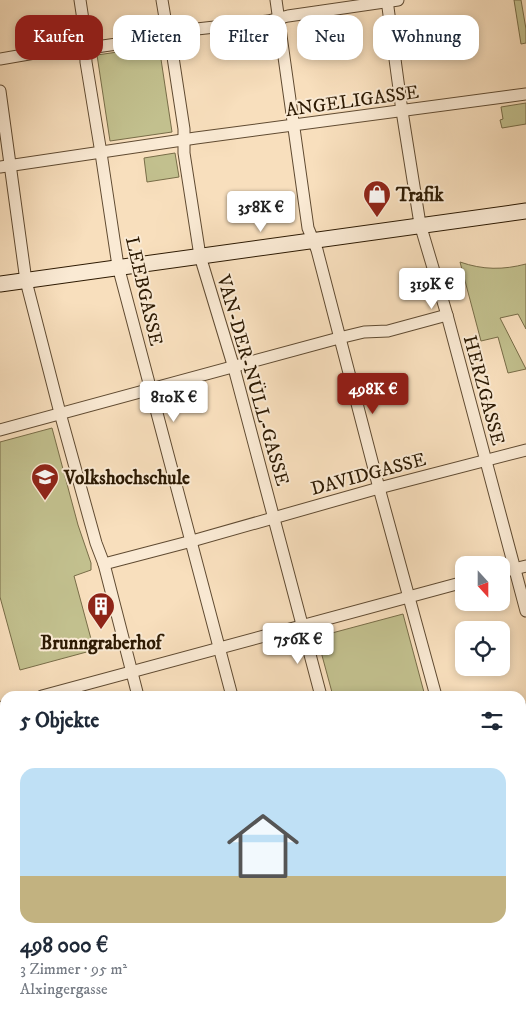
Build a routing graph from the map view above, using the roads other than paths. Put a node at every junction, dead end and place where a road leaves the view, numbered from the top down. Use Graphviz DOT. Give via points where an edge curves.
graph roads {
  1 [pos="80,0"];
  2 [pos="162,0"];
  3 [pos="276,0"];
  4 [pos="391,1"];
  5 [pos="82,15"];
  6 [pos="165,15"];
  7 [pos="278,15"];
  8 [pos="287,17"];
  9 [pos="15,56"];
  10 [pos="0,59"];
  11 [pos="86,60"];
  12 [pos="173,60"];
  13 [pos="285,60"];
  14 [pos="0,91"];
  15 [pos="526,94"];
  16 [pos="402,111"];
  17 [pos="295,125"];
  18 [pos="184,140"];
  19 [pos="102,153"];
  20 [pos="6,166"];
  21 [pos="526,210"];
  22 [pos="420,224"];
  23 [pos="314,241"];
  24 [pos="200,256"];
  25 [pos="118,266"];
  26 [pos="26,281"];
  27 [pos="0,284"];
  28 [pos="447,315"];
  29 [pos="339,338"];
  30 [pos="234,368"];
  31 [pos="151,389"];
  32 [pos="60,413"];
  33 [pos="0,430"];
  34 [pos="526,450"];
  35 [pos="486,461"];
  36 [pos="379,488"];
  37 [pos="274,517"];
  38 [pos="192,541"];
  39 [pos="104,564"];
  40 [pos="520,568"];
  41 [pos="455,584"];
  42 [pos="408,596"];
  43 [pos="526,611"];
  44 [pos="302,627"];
  45 [pos="219,648"];
  46 [pos="131,672"];
  47 [pos="61,691"];
  48 [pos="137,691"];
  49 [pos="231,691"];
  50 [pos="320,691"];
  51 [pos="435,691"];
  1 -- 5 [label="street"];
  2 -- 6 [label="street"];
  3 -- 7 [label="street"];
  4 -- 8 [label="street"];
  4 -- 16 [label="street, HERZGASSE"];
  9 -- 10 [label="street"];
  11 -- 19 [label="street, LEEBGASSE"];
  12 -- 18 [label="street, VAN-DER-NÜLL-GASSE"];
  13 -- 17 [label="street"];
  14 -- 20 [label="street"];
  15 -- 16 [label="street, ANGELIGASSE"];
  16 -- 17 [label="street, ANGELIGASSE"];
  16 -- 22 [label="street, HERZGASSE"];
  17 -- 18 [label="street, ANGELIGASSE"];
  17 -- 23 [label="street" via="308,228"];
  18 -- 19 [label="street, ANGELIGASSE"];
  18 -- 24 [label="street, VAN-DER-NÜLL-GASSE"];
  19 -- 20 [label="street"];
  19 -- 25 [label="street, LEEBGASSE"];
  20 -- 26 [label="street"];
  21 -- 22 [label="street"];
  22 -- 23 [label="street"];
  22 -- 28 [label="street, HERZGASSE"];
  23 -- 24 [label="street"];
  23 -- 29 [label="street"];
  24 -- 25 [label="street"];
  24 -- 30 [label="street, VAN-DER-NÜLL-GASSE"];
  25 -- 26 [label="street"];
  25 -- 31 [label="street, LEEBGASSE"];
  26 -- 27 [label="street"];
  26 -- 32 [label="street"];
  28 -- 29 [label="street" via="388,331"];
  28 -- 35 [label="street, HERZGASSE"];
  29 -- 30 [label="street"];
  29 -- 36 [label="street"];
  30 -- 31 [label="street"];
  30 -- 37 [label="street, VAN-DER-NÜLL-GASSE"];
  31 -- 32 [label="street"];
  31 -- 38 [label="street, LEEBGASSE"];
  32 -- 33 [label="street"];
  32 -- 39 [label="street"];
  34 -- 35 [label="street, DAVIDGASSE"];
  35 -- 36 [label="street, DAVIDGASSE"];
  35 -- 40 [label="street, HERZGASSE"];
  36 -- 37 [label="street, DAVIDGASSE"];
  36 -- 42 [label="street"];
  37 -- 38 [label="street, DAVIDGASSE"];
  37 -- 44 [label="street, VAN-DER-NÜLL-GASSE"];
  38 -- 39 [label="street, DAVIDGASSE"];
  38 -- 45 [label="street, LEEBGASSE"];
  39 -- 46 [label="street"];
  40 -- 43 [label="street, HERZGASSE"];
  41 -- 42 [label="street"];
  42 -- 44 [label="street"];
  42 -- 51 [label="street"];
  44 -- 45 [label="street"];
  44 -- 50 [label="street, VAN-DER-NÜLL-GASSE"];
  45 -- 46 [label="street"];
  45 -- 49 [label="street, LEEBGASSE"];
  46 -- 47 [label="street"];
  46 -- 48 [label="street"];
}
